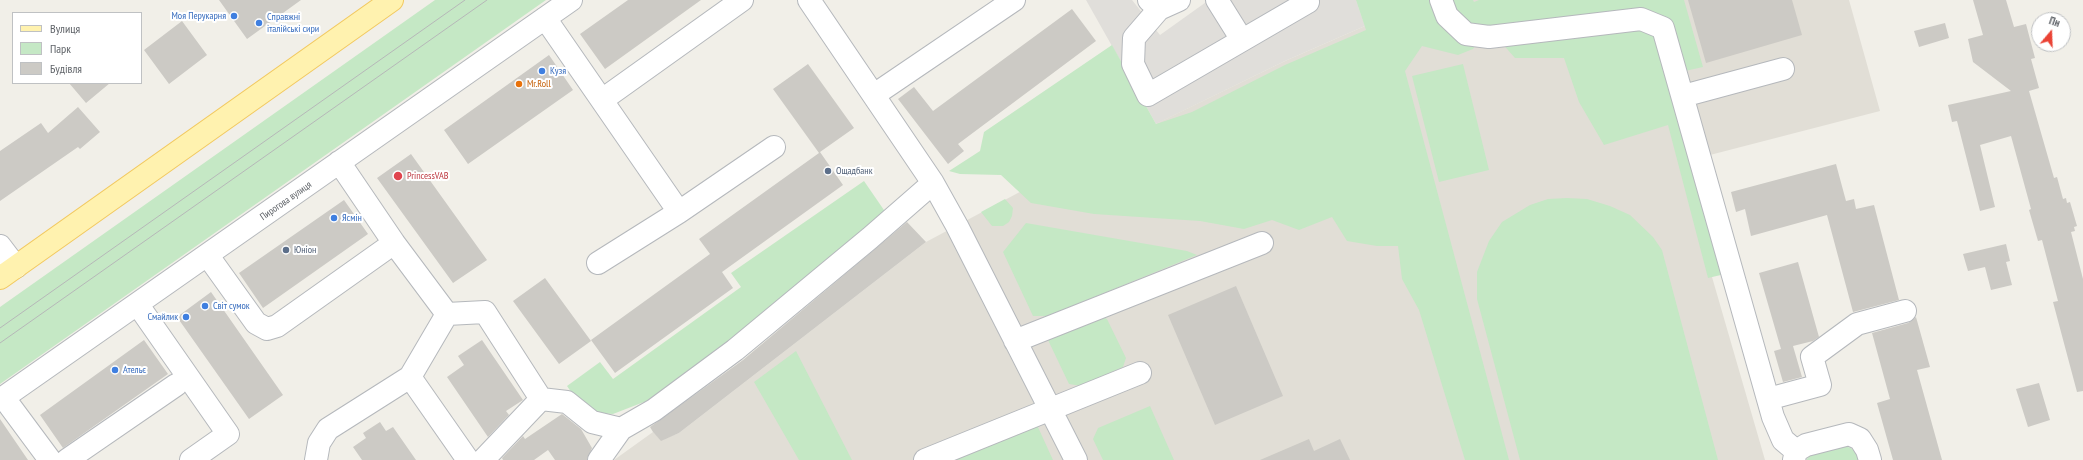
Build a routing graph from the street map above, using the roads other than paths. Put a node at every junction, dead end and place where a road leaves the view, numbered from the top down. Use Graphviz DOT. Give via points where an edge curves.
graph roads {
  1 [pos="392,0"];
  2 [pos="571,0"];
  3 [pos="742,0"];
  4 [pos="809,0"];
  5 [pos="1014,0"];
  6 [pos="1179,0"];
  7 [pos="1217,0"];
  8 [pos="1441,0"];
  9 [pos="1308,2"];
  10 [pos="1154,5"];
  11 [pos="544,18"];
  12 [pos="1242,40"];
  13 [pos="1783,69"];
  14 [pos="874,95"];
  15 [pos="1683,96"];
  16 [pos="602,100"];
  17 [pos="774,147"];
  18 [pos="340,162"];
  19 [pos="933,182"];
  20 [pos="680,212"];
  21 [pos="394,243"];
  22 [pos="1262,243"];
  23 [pos="0,246"];
  24 [pos="208,256"];
  25 [pos="598,263"];
  26 [pos="8,273"];
  27 [pos="138,305"];
  28 [pos="1905,310"];
  29 [pos="447,314"];
  30 [pos="1015,341"];
  31 [pos="1140,373"];
  32 [pos="410,377"];
  33 [pos="176,385"];
  34 [pos="2,399"];
  35 [pos="541,399"];
  36 [pos="1768,399"];
  37 [pos="1050,410"];
  38 [pos="621,429"];
  39 [pos="1795,456"];
  40 [pos="50,460"];
  41 [pos="67,460"];
  42 [pos="191,460"];
  43 [pos="316,460"];
  44 [pos="468,460"];
  45 [pos="483,460"];
  46 [pos="599,460"];
  47 [pos="925,460"];
  48 [pos="1076,460"];
  49 [pos="1870,460"];
  1 -- 26 [label="main road"];
  2 -- 11 [label="street, Пирогова вулиця"];
  3 -- 16 [label="street"];
  4 -- 14 [label="street"];
  5 -- 14 [label="street"];
  6 -- 10 [label="street"];
  7 -- 12 [label="street"];
  8 -- 15 [label="street" via="1447,16 1466,34 1489,37 1641,19 1662,28"];
  9 -- 12 [label="street"];
  10 -- 12 [label="street" via="1134,38 1133,64 1148,95"];
  11 -- 16 [label="street"];
  11 -- 18 [label="street, Пирогова вулиця"];
  13 -- 15 [label="street"];
  14 -- 19 [label="street"];
  15 -- 36 [label="street"];
  16 -- 20 [label="street"];
  17 -- 20 [label="street"];
  18 -- 21 [label="street"];
  18 -- 24 [label="street, Пирогова вулиця"];
  19 -- 30 [label="street"];
  19 -- 38 [label="street" via="735,350 654,410"];
  20 -- 25 [label="street"];
  21 -- 24 [label="street" via="277,326 267,329 256,323"];
  21 -- 29 [label="street"];
  22 -- 30 [label="street"];
  23 -- 26 [label="street"];
  24 -- 27 [label="street, Пирогова вулиця"];
  27 -- 34 [label="street, Пирогова вулиця"];
  27 -- 42 [label="street" via="228,434"];
  28 -- 36 [label="street" via="1857,324 1812,357 1820,385"];
  29 -- 32 [label="street"];
  29 -- 35 [label="street" via="485,312"];
  30 -- 37 [label="street"];
  31 -- 37 [label="street"];
  32 -- 43 [label="street" via="328,429 319,443"];
  32 -- 44 [label="street"];
  33 -- 41 [label="street"];
  34 -- 40 [label="street"];
  35 -- 38 [label="street" via="567,402 592,422"];
  35 -- 45 [label="street"];
  36 -- 39 [label="street" via="1782,440"];
  37 -- 47 [label="street"];
  37 -- 48 [label="street"];
  38 -- 46 [label="street"];
  39 -- 49 [label="street" via="1806,445 1849,434 1860,439"];
}
